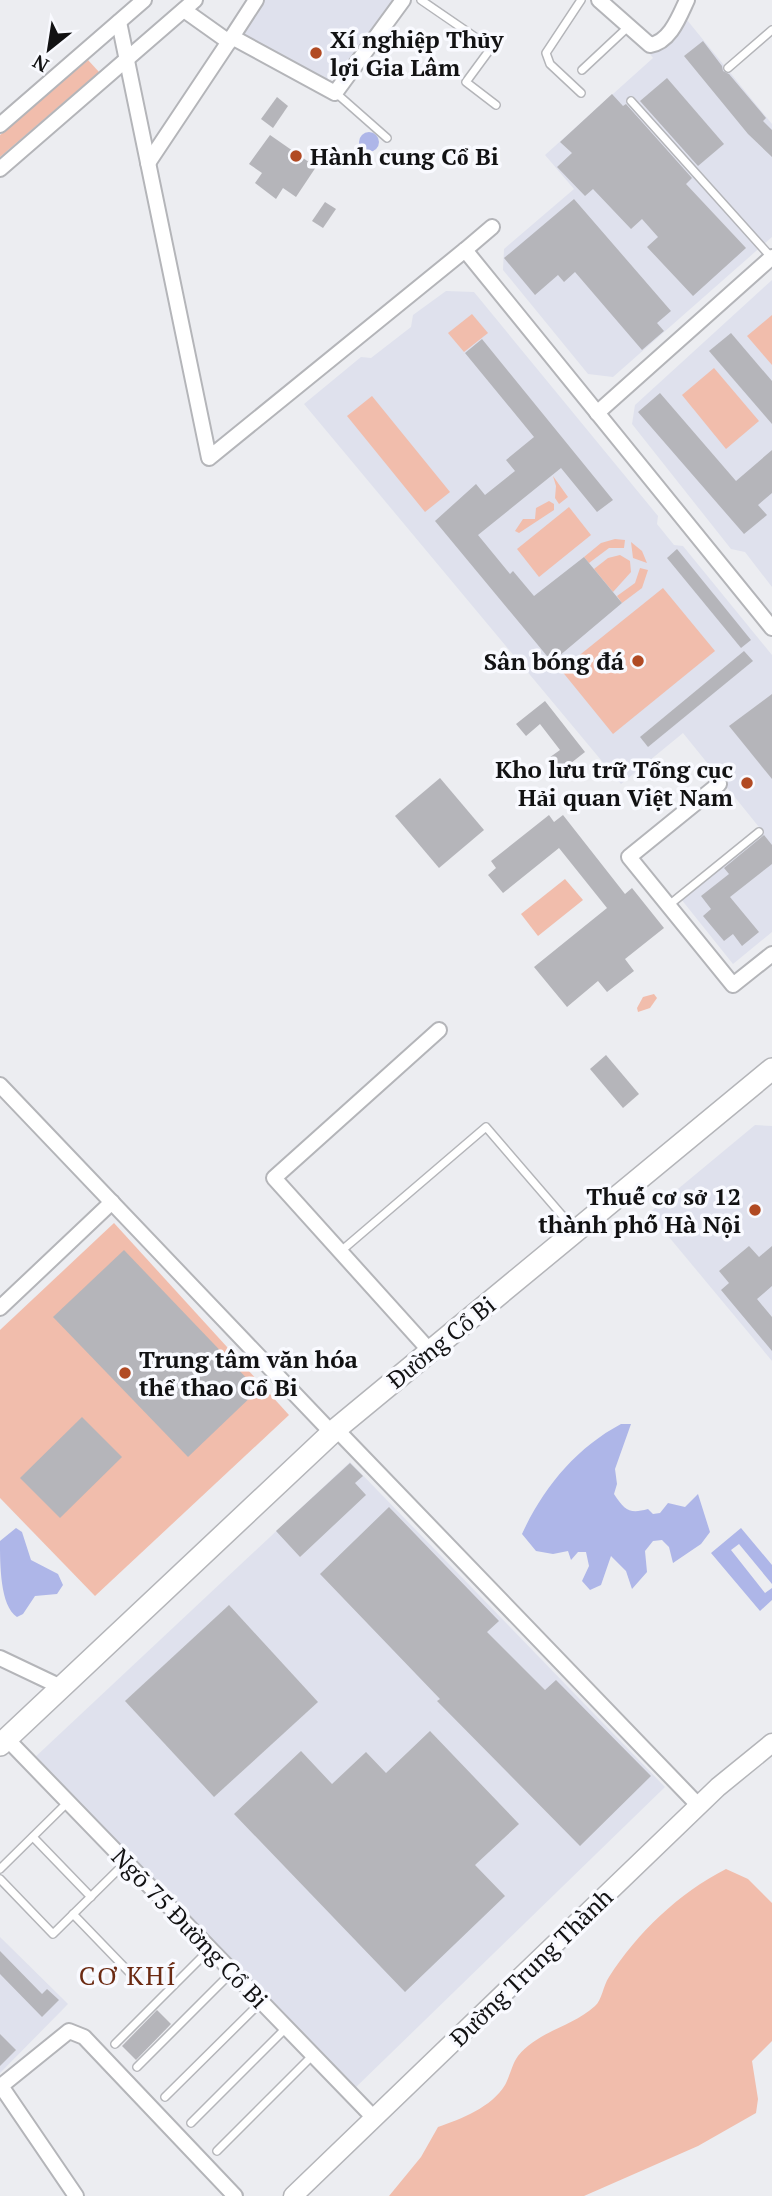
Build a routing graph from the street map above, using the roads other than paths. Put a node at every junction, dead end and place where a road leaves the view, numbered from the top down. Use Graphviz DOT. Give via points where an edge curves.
graph roads {
  1 [pos="144,0"];
  2 [pos="256,0"];
  3 [pos="403,0"];
  4 [pos="421,0"];
  5 [pos="581,0"];
  6 [pos="599,0"];
  7 [pos="687,0"];
  8 [pos="190,5"];
  9 [pos="119,22"];
  10 [pos="628,27"];
  11 [pos="772,30"];
  12 [pos="230,40"];
  13 [pos="127,59"];
  14 [pos="728,68"];
  15 [pos="582,70"];
  16 [pos="335,93"];
  17 [pos="581,93"];
  18 [pos="631,101"];
  19 [pos="496,104"];
  20 [pos="3,116"];
  21 [pos="387,138"];
  22 [pos="148,163"];
  23 [pos="0,169"];
  24 [pos="492,227"];
  25 [pos="464,250"];
  26 [pos="772,258"];
  27 [pos="597,413"];
  28 [pos="772,628"];
  29 [pos="719,784"];
  30 [pos="759,832"];
  31 [pos="668,905"];
  32 [pos="772,954"];
  33 [pos="439,1030"];
  34 [pos="770,1074"];
  35 [pos="0,1085"];
  36 [pos="112,1202"];
  37 [pos="576,1231"];
  38 [pos="340,1252"];
  39 [pos="0,1308"];
  40 [pos="430,1351"];
  41 [pos="334,1431"];
  42 [pos="0,1658"];
  43 [pos="61,1687"];
  44 [pos="3,1742"];
  45 [pos="772,1742"];
  46 [pos="68,1802"];
  47 [pos="699,1806"];
  48 [pos="33,1837"];
  49 [pos="126,1862"];
  50 [pos="0,1869"];
  51 [pos="0,1879"];
  52 [pos="91,1897"];
  53 [pos="74,1914"];
  54 [pos="210,1949"];
  55 [pos="129,1972"];
  56 [pos="232,1972"];
  57 [pos="261,2001"];
  58 [pos="287,2027"];
  59 [pos="115,2044"];
  60 [pos="313,2055"];
  61 [pos="137,2067"];
  62 [pos="165,2097"];
  63 [pos="374,2118"];
  64 [pos="191,2123"];
  65 [pos="217,2151"];
  66 [pos="76,2196"];
  67 [pos="235,2196"];
  68 [pos="293,2196"];
  1 -- 9 [label="street"];
  2 -- 12 [label="street"];
  3 -- 16 [label="street"];
  4 -- 19 [label="lane" via="491,48 466,82"];
  5 -- 17 [label="lane" via="546,53 550,64"];
  6 -- 10 [label="street"];
  7 -- 10 [label="street" via="671,31 655,44 645,43"];
  8 -- 12 [label="street"];
  8 -- 13 [label="street"];
  9 -- 13 [label="street"];
  9 -- 20 [label="street"];
  10 -- 15 [label="lane"];
  11 -- 14 [label="lane"];
  12 -- 16 [label="street"];
  12 -- 22 [label="street"];
  13 -- 22 [label="street"];
  13 -- 23 [label="street"];
  16 -- 21 [label="lane"];
  18 -- 26 [label="lane"];
  22 -- 25 [label="street" via="209,458"];
  24 -- 25 [label="street"];
  25 -- 27 [label="street"];
  26 -- 27 [label="street"];
  27 -- 28 [label="street"];
  29 -- 31 [label="street" via="629,857"];
  30 -- 31 [label="lane"];
  31 -- 32 [label="street" via="733,985"];
  33 -- 38 [label="street" via="274,1178"];
  34 -- 37 [label="main road, Đường Cổ Bi"];
  35 -- 36 [label="street"];
  36 -- 39 [label="street"];
  36 -- 41 [label="street"];
  37 -- 38 [label="lane" via="486,1127"];
  37 -- 40 [label="main road, Đường Cổ Bi"];
  38 -- 40 [label="street"];
  40 -- 41 [label="main road, Đường Cổ Bi"];
  41 -- 43 [label="main road, Đường Cổ Bi"];
  41 -- 47 [label="street"];
  42 -- 43 [label="street"];
  43 -- 44 [label="main road, Đường Cổ Bi"];
  44 -- 46 [label="street, Ngõ 75 Đường Cổ Bi"];
  45 -- 47 [label="street, Đường Trung Thành"];
  46 -- 48 [label="lane"];
  46 -- 49 [label="street, Ngõ 75 Đường Cổ Bi"];
  47 -- 63 [label="street, Đường Trung Thành"];
  48 -- 50 [label="lane"];
  48 -- 52 [label="lane"];
  49 -- 52 [label="lane"];
  49 -- 54 [label="street, Ngõ 75 Đường Cổ Bi"];
  51 -- 53 [label="lane" via="53,1934"];
  52 -- 53 [label="lane"];
  53 -- 55 [label="lane"];
  54 -- 56 [label="street, Ngõ 75 Đường Cổ Bi"];
  54 -- 59 [label="lane"];
  56 -- 57 [label="street, Ngõ 75 Đường Cổ Bi"];
  56 -- 61 [label="lane"];
  57 -- 58 [label="street, Ngõ 75 Đường Cổ Bi"];
  57 -- 62 [label="lane"];
  58 -- 60 [label="street, Ngõ 75 Đường Cổ Bi"];
  58 -- 64 [label="lane"];
  60 -- 63 [label="street, Ngõ 75 Đường Cổ Bi"];
  60 -- 65 [label="lane"];
  63 -- 68 [label="street, Đường Trung Thành"];
  66 -- 67 [label="street" via="1,2085 69,2031 84,2037"];
}
